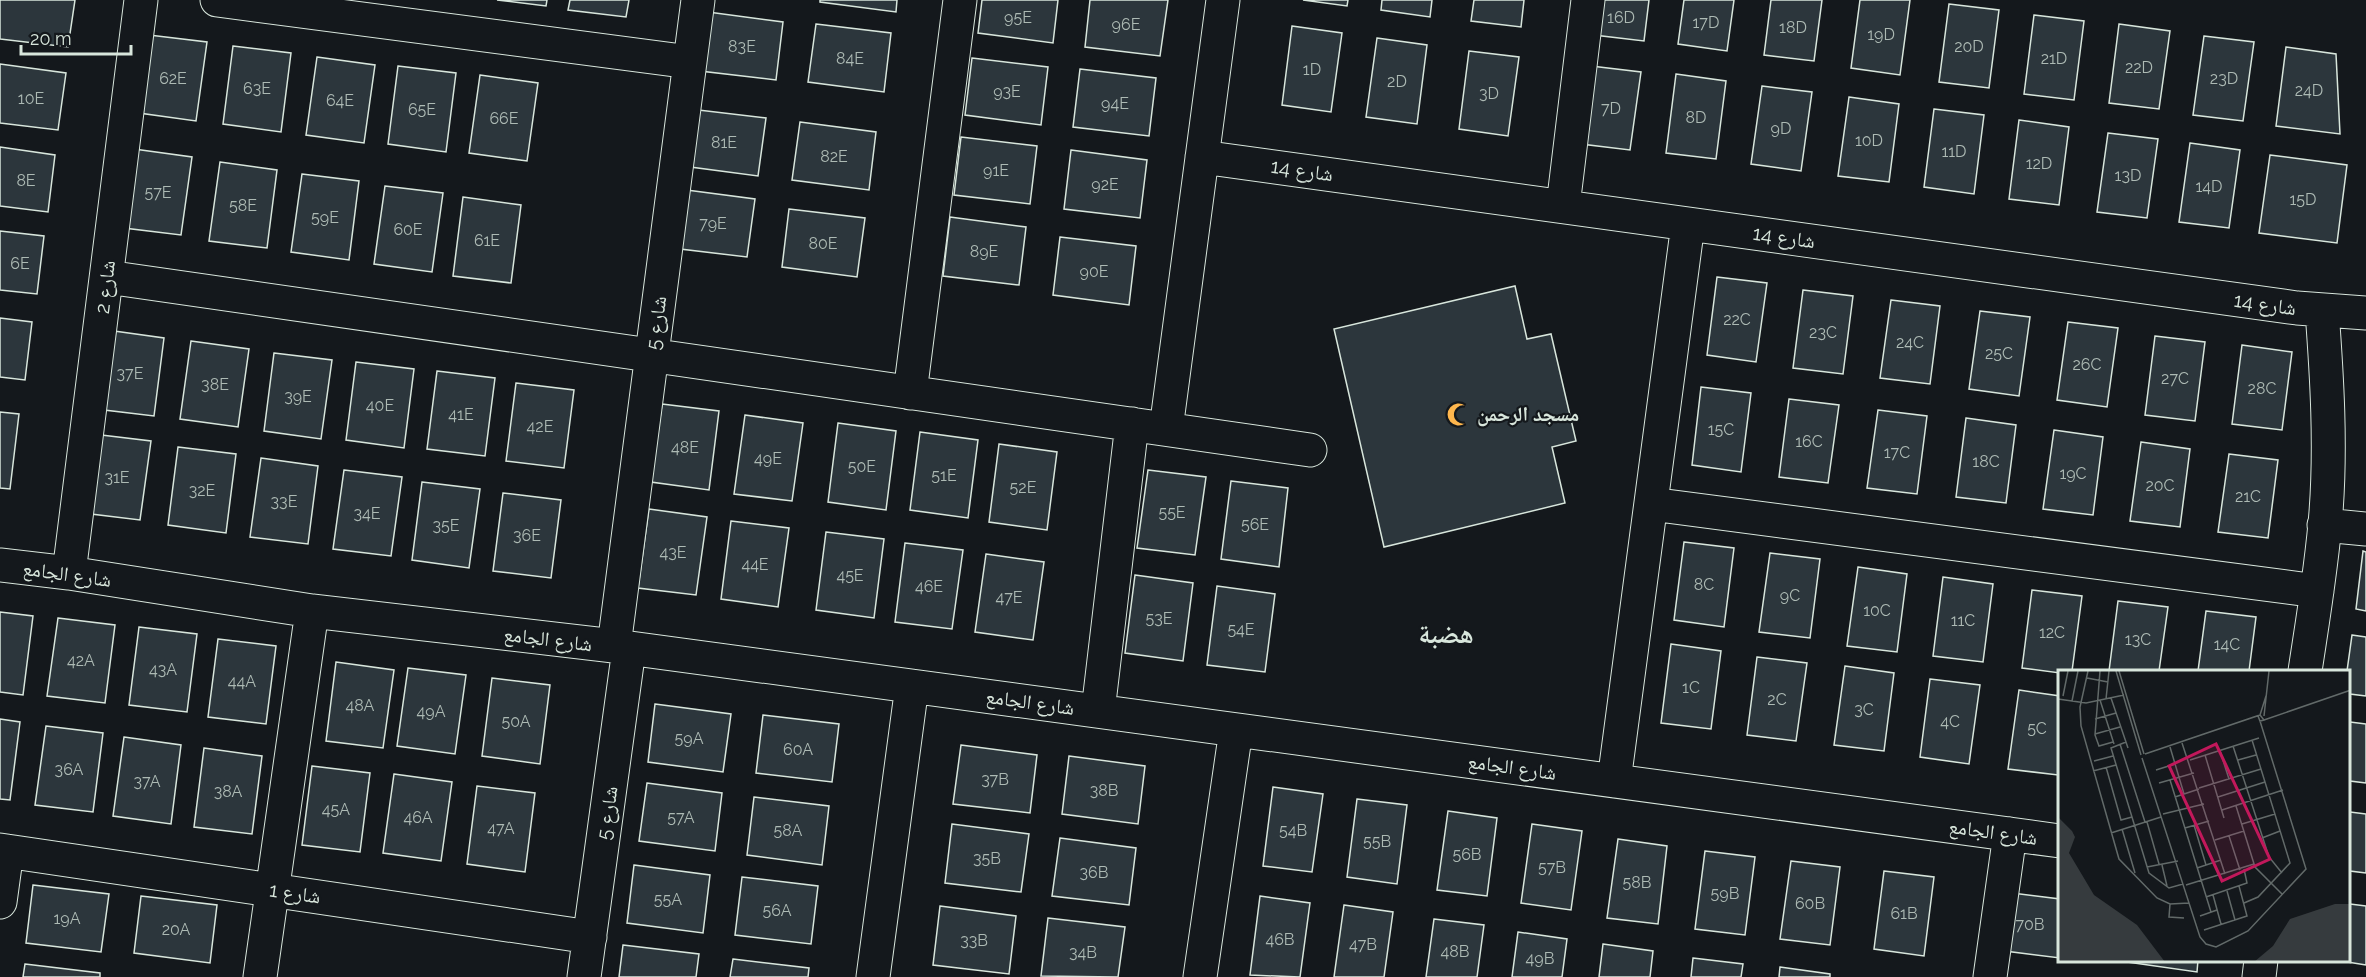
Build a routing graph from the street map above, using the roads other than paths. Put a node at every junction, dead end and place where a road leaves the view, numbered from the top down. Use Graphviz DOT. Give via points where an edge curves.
graph roads {
  1 [pos="141,0"];
  2 [pos="217,0"];
  3 [pos="698,0"];
  4 [pos="960,0"];
  5 [pos="1223,0"];
  6 [pos="1588,0"];
  7 [pos="690,62"];
  8 [pos="1202,157"];
  9 [pos="1563,206"];
  10 [pos="1688,224"];
  11 [pos="107,277"];
  12 [pos="2322,311"];
  13 [pos="2366,313"];
  14 [pos="652,355"];
  15 [pos="910,393"];
  16 [pos="1132,424"];
  17 [pos="1166,429"];
  18 [pos="1310,450"];
  19 [pos="1651,504"];
  20 [pos="2324,525"];
  21 [pos="2366,529"];
  22 [pos="0,565"];
  23 [pos="69,573"];
  24 [pos="2317,591"];
  25 [pos="312,611"];
  26 [pos="621,648"];
  27 [pos="2305,670"];
  28 [pos="912,686"];
  29 [pos="1098,711"];
  30 [pos="1236,730"];
  31 [pos="1614,781"];
  32 [pos="2010,834"];
  33 [pos="2058,841"];
  34 [pos="3,850"];
  35 [pos="273,890"];
  36 [pos="0,902"];
  37 [pos="590,937"];
  38 [pos="2261,962"];
  39 [pos="260,977"];
  40 [pos="584,977"];
  41 [pos="873,977"];
  42 [pos="1200,977"];
  43 [pos="1990,977"];
  44 [pos="2259,977"];
  1 -- 11 [label="street, شارع 2"];
  2 -- 7 [label="street"];
  3 -- 7 [label="street, شارع 5"];
  4 -- 15 [label="street"];
  5 -- 8 [label="street"];
  6 -- 9 [label="street"];
  7 -- 14 [label="street, شارع 5"];
  8 -- 9 [label="street, شارع 14"];
  8 -- 17 [label="street"];
  9 -- 10 [label="street, شارع 14"];
  10 -- 12 [label="street, شارع 14"];
  10 -- 19 [label="street"];
  11 -- 14 [label="street"];
  11 -- 23 [label="street, شارع 2"];
  12 -- 13 [label="street, شارع 14"];
  12 -- 20 [label="street" via="2328,445"];
  14 -- 15 [label="street"];
  14 -- 26 [label="street, شارع 5"];
  15 -- 16 [label="street"];
  16 -- 17 [label="street"];
  16 -- 29 [label="street"];
  17 -- 18 [label="street"];
  19 -- 24 [label="street"];
  19 -- 31 [label="street"];
  20 -- 21 [label="street"];
  20 -- 24 [label="street"];
  22 -- 23 [label="street, شارع الجامع"];
  23 -- 25 [label="street, شارع الجامع"];
  24 -- 27 [label="street"];
  25 -- 26 [label="street, شارع الجامع"];
  25 -- 35 [label="street"];
  26 -- 28 [label="street, شارع الجامع"];
  26 -- 37 [label="street, شارع 5"];
  28 -- 29 [label="street, شارع الجامع"];
  28 -- 41 [label="street"];
  29 -- 30 [label="street, شارع الجامع"];
  30 -- 31 [label="street, شارع الجامع"];
  30 -- 42 [label="street"];
  31 -- 32 [label="street, شارع الجامع"];
  32 -- 33 [label="street, شارع الجامع"];
  32 -- 43 [label="street"];
  34 -- 35 [label="street, شارع 1"];
  34 -- 36 [label="street"];
  35 -- 37 [label="street, شارع 1"];
  35 -- 39 [label="street"];
  37 -- 40 [label="street, شارع 5"];
  38 -- 44 [label="street"];
}
